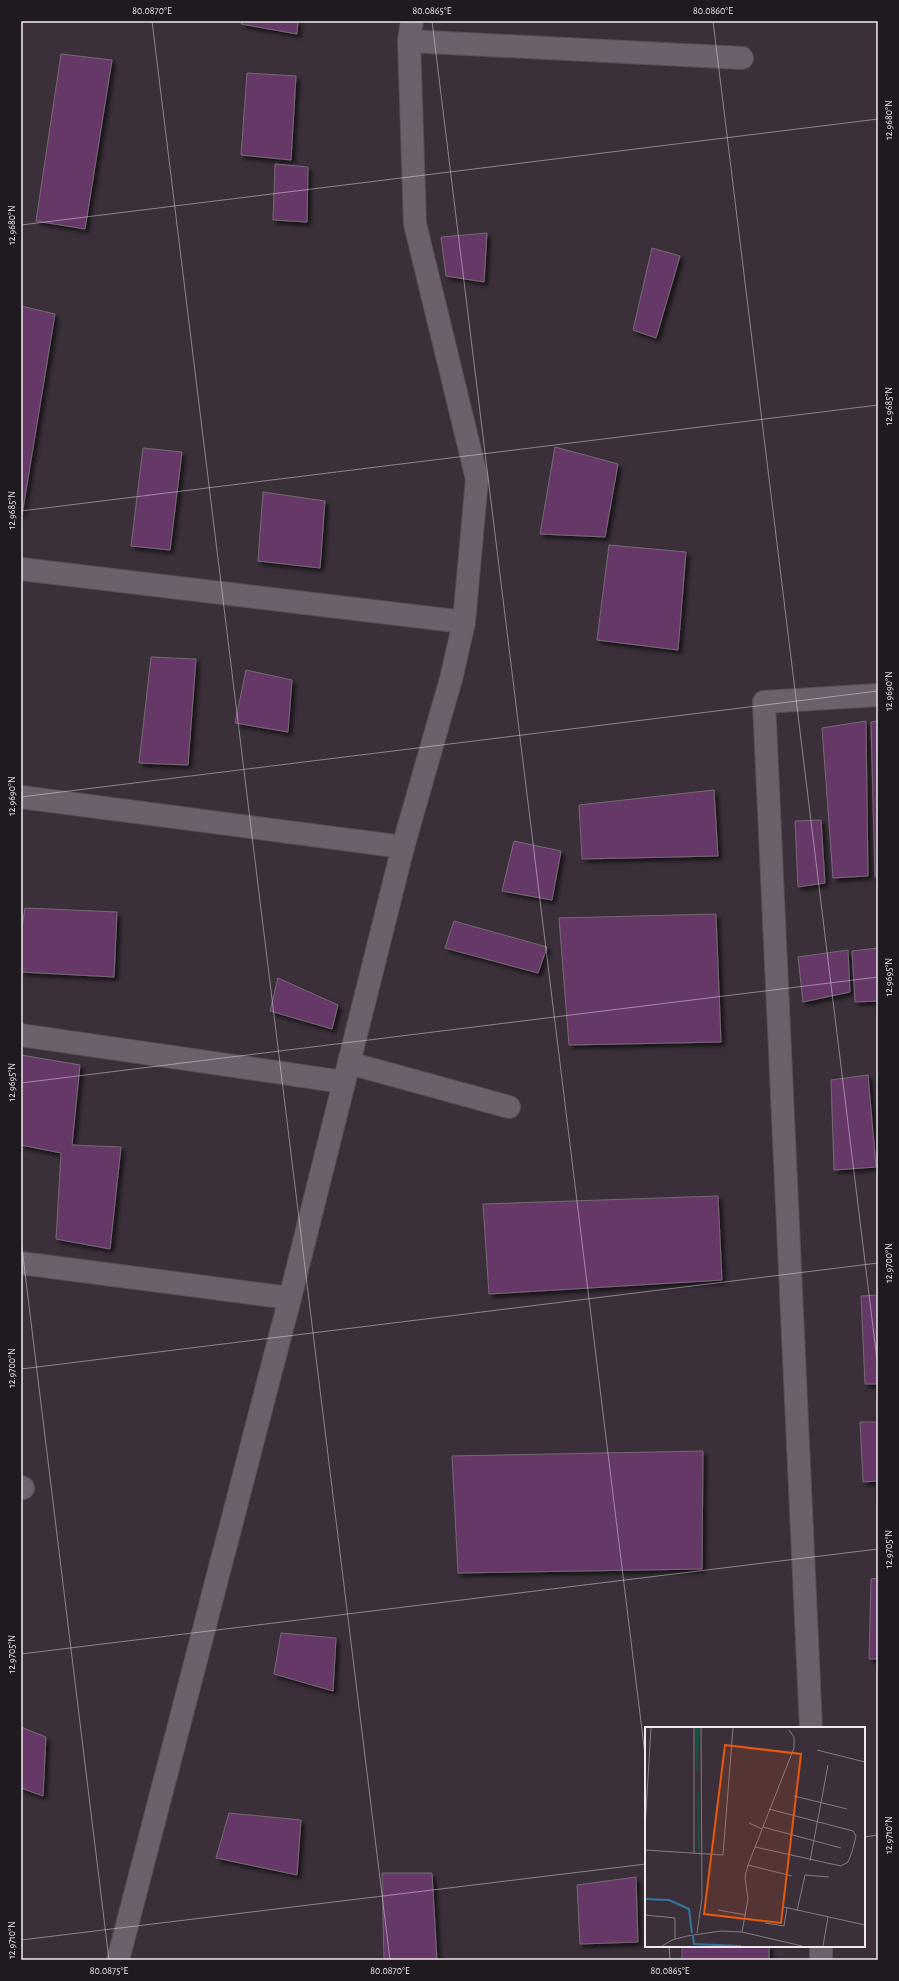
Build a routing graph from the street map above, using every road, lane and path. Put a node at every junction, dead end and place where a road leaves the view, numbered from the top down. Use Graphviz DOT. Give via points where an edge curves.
graph roads {
  1 [pos="410,31"];
  2 [pos="742,58"];
  3 [pos="21,569"];
  4 [pos="464,622"];
  5 [pos="878,695"];
  6 [pos="21,797"];
  7 [pos="403,847"];
  8 [pos="21,1035"];
  9 [pos="346,1073"];
  10 [pos="509,1107"];
  11 [pos="21,1263"];
  12 [pos="290,1298"];
  13 [pos="811,1727"];
  14 [pos="820,1947"];
  15 [pos="118,1960"];
  16 [pos="821,1960"];
  1 -- 2 [label="street"];
  1 -- 4 [label="street" via="414,224 477,479"];
  3 -- 4 [label="street"];
  4 -- 7 [label="street" via="451,679"];
  5 -- 13 [label="street" via="764,702"];
  6 -- 7 [label="street"];
  7 -- 9 [label="street"];
  8 -- 9 [label="street"];
  9 -- 10 [label="street"];
  9 -- 12 [label="street"];
  11 -- 12 [label="street"];
  12 -- 15 [label="street"];
  14 -- 16 [label="street"];
}
